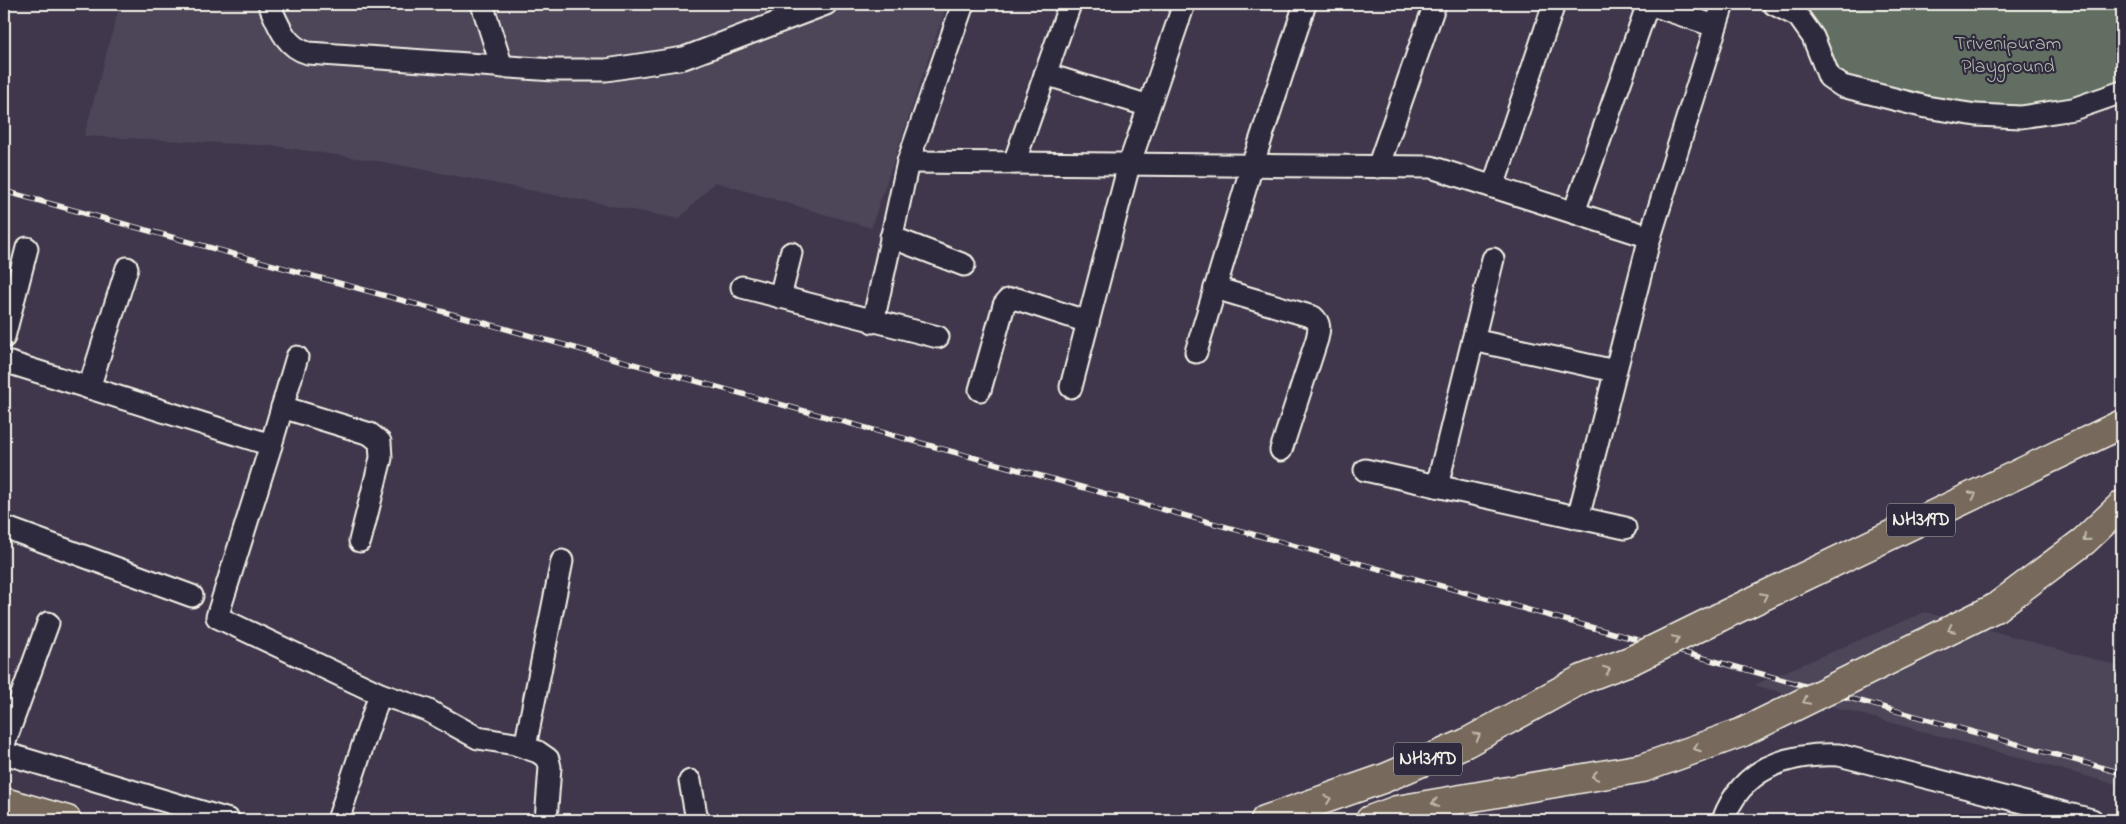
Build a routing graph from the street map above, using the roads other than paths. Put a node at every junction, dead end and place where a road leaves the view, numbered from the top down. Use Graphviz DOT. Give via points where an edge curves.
graph roads {
  1 [pos="269,4"];
  2 [pos="482,4"];
  3 [pos="826,4"];
  4 [pos="963,4"];
  5 [pos="1070,4"];
  6 [pos="1184,4"];
  7 [pos="1305,4"];
  8 [pos="1435,4"];
  9 [pos="1554,4"];
  10 [pos="1649,4"];
  11 [pos="1723,4"];
  12 [pos="1774,4"];
  13 [pos="1715,26"];
  14 [pos="502,67"];
  15 [pos="1045,74"];
  16 [pos="2122,92"];
  17 [pos="1149,106"];
  18 [pos="908,162"];
  19 [pos="1014,163"];
  20 [pos="1129,165"];
  21 [pos="1252,166"];
  22 [pos="1378,167"];
  23 [pos="1493,187"];
  24 [pos="1574,212"];
  25 [pos="891,237"];
  26 [pos="1650,237"];
  27 [pos="28,248"];
  28 [pos="791,253"];
  29 [pos="1493,258"];
  30 [pos="964,265"];
  31 [pos="127,268"];
  32 [pos="742,287"];
  33 [pos="1214,288"];
  34 [pos="780,297"];
  35 [pos="873,322"];
  36 [pos="1088,322"];
  37 [pos="4,337"];
  38 [pos="938,337"];
  39 [pos="1473,340"];
  40 [pos="1196,352"];
  41 [pos="297,358"];
  42 [pos="4,361"];
  43 [pos="1615,371"];
  44 [pos="1071,387"];
  45 [pos="89,388"];
  46 [pos="980,390"];
  47 [pos="282,407"];
  48 [pos="2122,424"];
  49 [pos="271,445"];
  50 [pos="1281,450"];
  51 [pos="1365,470"];
  52 [pos="1437,486"];
  53 [pos="2122,505"];
  54 [pos="1578,518"];
  55 [pos="4,527"];
  56 [pos="1625,528"];
  57 [pos="360,541"];
  58 [pos="562,561"];
  59 [pos="192,596"];
  60 [pos="48,623"];
  61 [pos="380,694"];
  62 [pos="4,744"];
  63 [pos="524,747"];
  64 [pos="4,753"];
  65 [pos="690,780"];
  66 [pos="4,802"];
  67 [pos="67,820"];
  68 [pos="229,820"];
  69 [pos="338,820"];
  70 [pos="546,820"];
  71 [pos="697,820"];
  72 [pos="1265,820"];
  73 [pos="1370,820"];
  74 [pos="1723,820"];
  75 [pos="2092,820"];
  1 -- 14 [label="street" via="287,41 299,51"];
  2 -- 14 [label="street"];
  3 -- 14 [label="street" via="684,58 606,70"];
  4 -- 18 [label="street"];
  5 -- 15 [label="street"];
  6 -- 17 [label="street"];
  7 -- 21 [label="street"];
  8 -- 22 [label="street"];
  9 -- 23 [label="street"];
  10 -- 13 [label="street"];
  10 -- 24 [label="street"];
  11 -- 13 [label="street"];
  12 -- 16 [label="street" via="1798,16 1813,36 1829,77 1842,86 1926,107 1976,115 2021,117 2073,109"];
  13 -- 26 [label="street"];
  15 -- 17 [label="street"];
  15 -- 19 [label="street"];
  17 -- 20 [label="street"];
  18 -- 19 [label="street"];
  18 -- 25 [label="street"];
  19 -- 20 [label="street"];
  20 -- 21 [label="street"];
  20 -- 36 [label="street"];
  21 -- 22 [label="street"];
  21 -- 33 [label="street"];
  22 -- 23 [label="street" via="1431,167"];
  23 -- 24 [label="street"];
  24 -- 26 [label="street"];
  25 -- 30 [label="street"];
  25 -- 35 [label="street"];
  26 -- 43 [label="street"];
  27 -- 37 [label="street"];
  28 -- 34 [label="street"];
  29 -- 39 [label="street"];
  31 -- 45 [label="street"];
  32 -- 34 [label="street"];
  33 -- 40 [label="street"];
  33 -- 50 [label="street" via="1313,317 1319,325"];
  34 -- 35 [label="street"];
  35 -- 38 [label="street"];
  36 -- 44 [label="street"];
  36 -- 46 [label="street" via="1018,299 1008,300"];
  39 -- 43 [label="street"];
  39 -- 52 [label="street"];
  41 -- 47 [label="street"];
  42 -- 45 [label="street"];
  43 -- 54 [label="street"];
  45 -- 49 [label="street"];
  47 -- 49 [label="street"];
  47 -- 57 [label="street" via="370,434 380,442 382,458"];
  72 -- 48 [label="highway, NH319D, one-way, bridge" via="1385,778 1466,743 1582,679 1632,660"];
  49 -- 61 [label="street" via="217,617"];
  51 -- 52 [label="street"];
  52 -- 54 [label="street"];
  53 -- 73 [label="highway, NH319D, one-way, bridge" via="2084,541 1995,608 1743,732 1643,768 1397,810"];
  54 -- 56 [label="street"];
  55 -- 59 [label="street"];
  58 -- 63 [label="street"];
  60 -- 62 [label="street"];
  61 -- 63 [label="street" via="427,710 478,738"];
  61 -- 69 [label="street"];
  63 -- 70 [label="street" via="548,759"];
  64 -- 68 [label="street"];
  65 -- 71 [label="street"];
  66 -- 67 [label="highway"];
  74 -- 75 [label="street" via="1728,806 1744,784 1762,769 1815,754 1839,755"];
}
